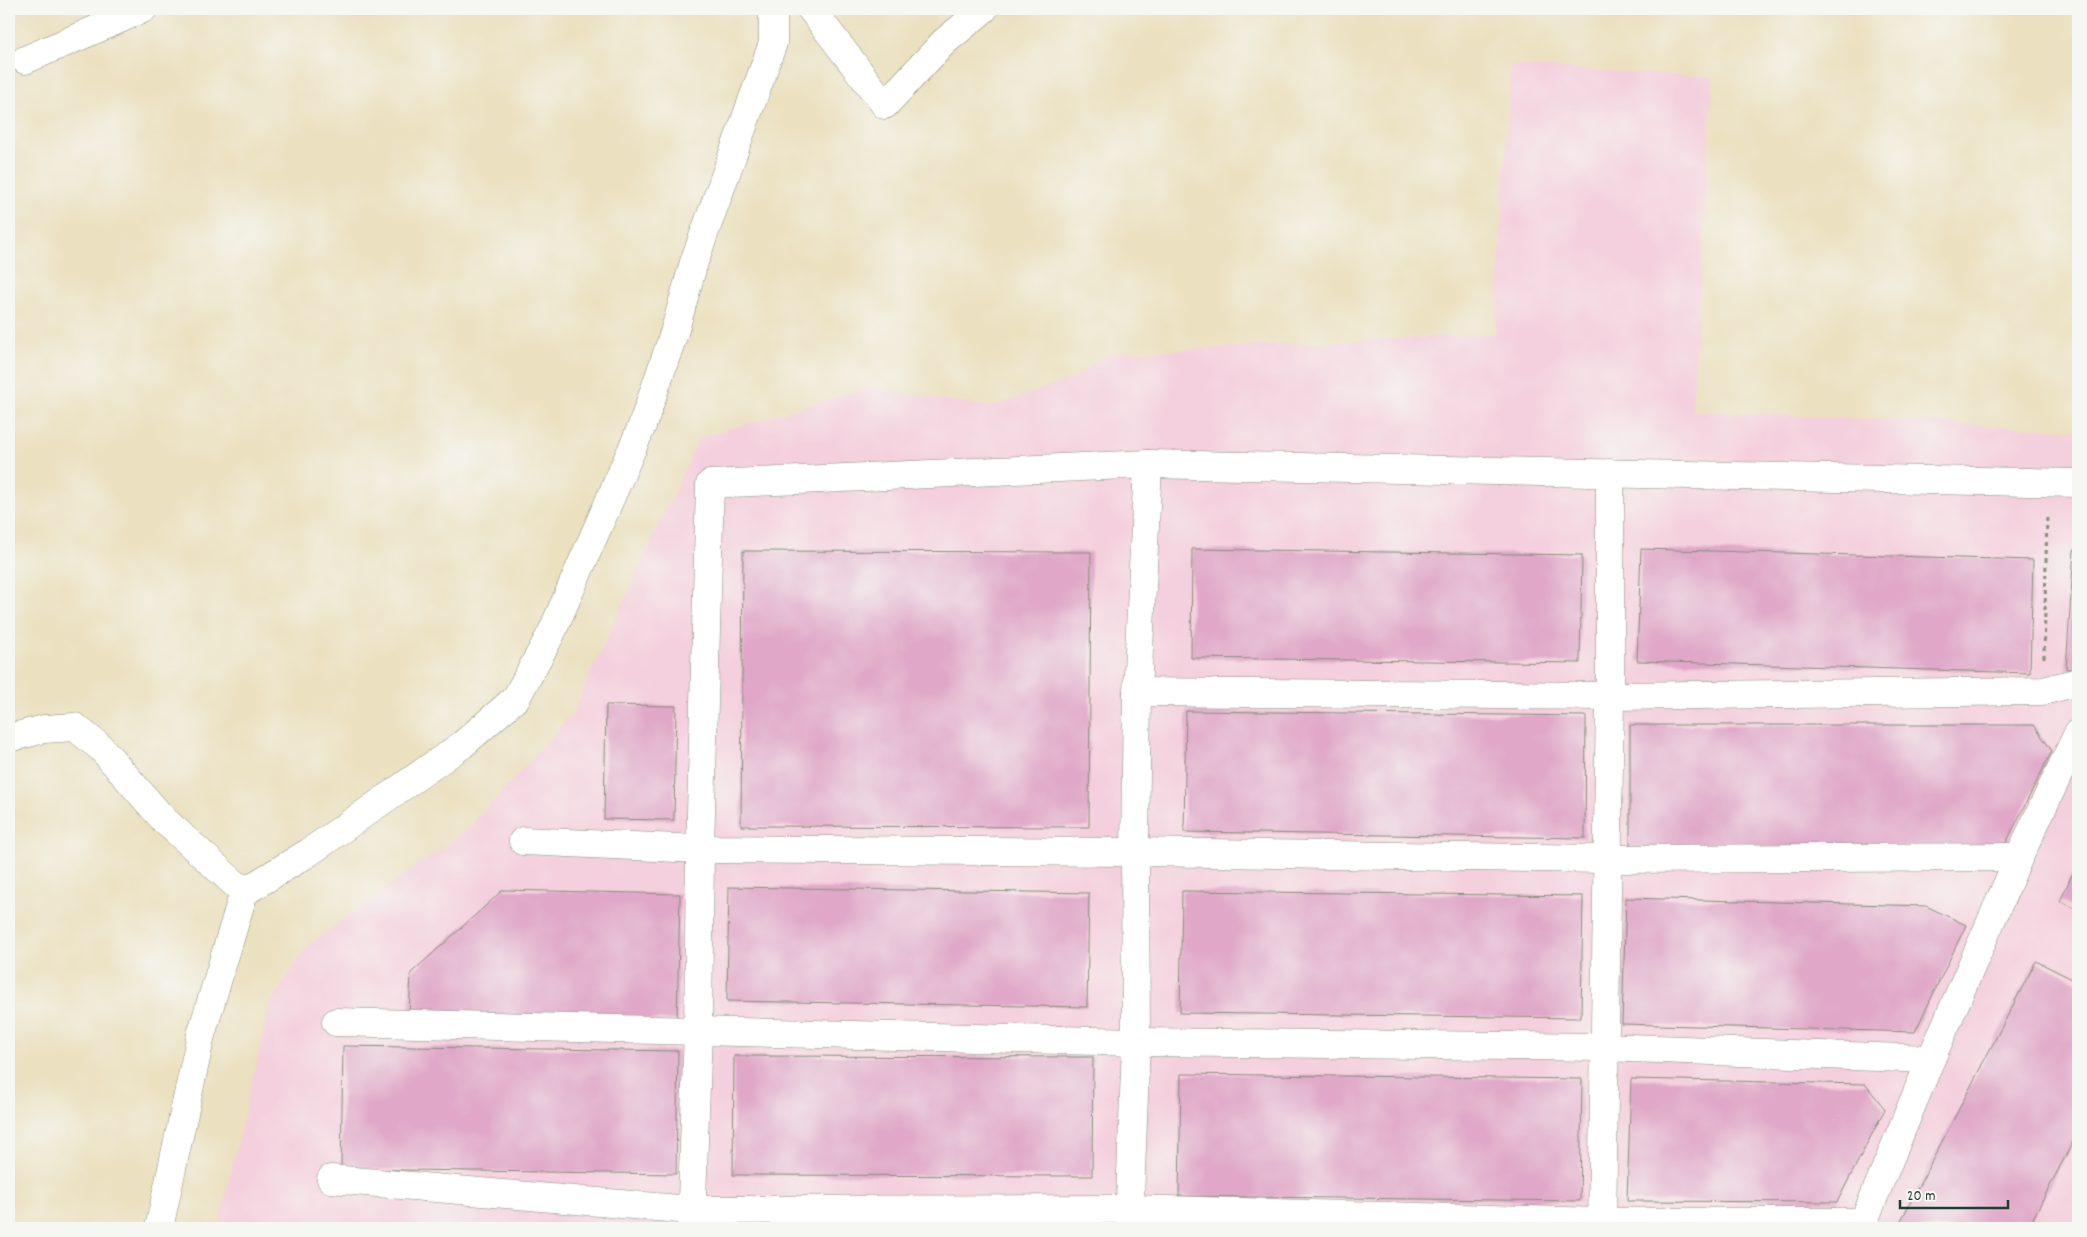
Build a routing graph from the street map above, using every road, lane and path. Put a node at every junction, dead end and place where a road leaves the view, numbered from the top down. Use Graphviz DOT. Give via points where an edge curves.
graph roads {
  1 [pos="143,9"];
  2 [pos="773,9"];
  3 [pos="810,9"];
  4 [pos="984,9"];
  5 [pos="25,60"];
  6 [pos="1148,464"];
  7 [pos="1610,473"];
  8 [pos="2048,482"];
  9 [pos="2078,483"];
  10 [pos="2078,682"];
  11 [pos="2043,691"];
  12 [pos="1137,692"];
  13 [pos="1610,696"];
  14 [pos="2078,733"];
  15 [pos="9,738"];
  16 [pos="523,841"];
  17 [pos="700,849"];
  18 [pos="1135,852"];
  19 [pos="2019,857"];
  20 [pos="1607,859"];
  21 [pos="244,892"];
  22 [pos="336,1022"];
  23 [pos="698,1030"];
  24 [pos="1136,1042"];
  25 [pos="1604,1047"];
  26 [pos="1931,1059"];
  27 [pos="331,1178"];
  28 [pos="691,1219"];
  29 [pos="1130,1219"];
  30 [pos="1602,1225"];
  31 [pos="1863,1225"];
  32 [pos="159,1228"];
  1 -- 5 [label="street"];
  2 -- 21 [label="street" via="773,43 694,262 674,334 642,426 551,634 516,698 462,745 308,853"];
  3 -- 4 [label="street" via="885,104 944,42"];
  6 -- 7 [label="street"];
  6 -- 12 [label="street"];
  6 -- 17 [label="street" via="710,484"];
  7 -- 8 [label="street"];
  7 -- 13 [label="street"];
  8 -- 9 [label="street"];
  8 -- 11 [label="path"];
  10 -- 11 [label="street"];
  11 -- 13 [label="street"];
  12 -- 13 [label="street"];
  12 -- 18 [label="street"];
  13 -- 20 [label="street"];
  14 -- 19 [label="street"];
  15 -- 21 [label="street" via="44,729 75,727 100,748 164,820"];
  16 -- 17 [label="street"];
  17 -- 18 [label="street"];
  17 -- 23 [label="street"];
  18 -- 20 [label="street"];
  18 -- 24 [label="street"];
  19 -- 20 [label="street"];
  19 -- 26 [label="street"];
  20 -- 25 [label="street"];
  21 -- 32 [label="street" via="201,1035"];
  22 -- 23 [label="street"];
  23 -- 24 [label="street"];
  23 -- 28 [label="street"];
  24 -- 25 [label="street"];
  24 -- 29 [label="street"];
  25 -- 26 [label="street"];
  25 -- 30 [label="street"];
  26 -- 31 [label="street"];
  27 -- 28 [label="street"];
  28 -- 29 [label="street"];
  29 -- 30 [label="street"];
  30 -- 31 [label="street"];
}
